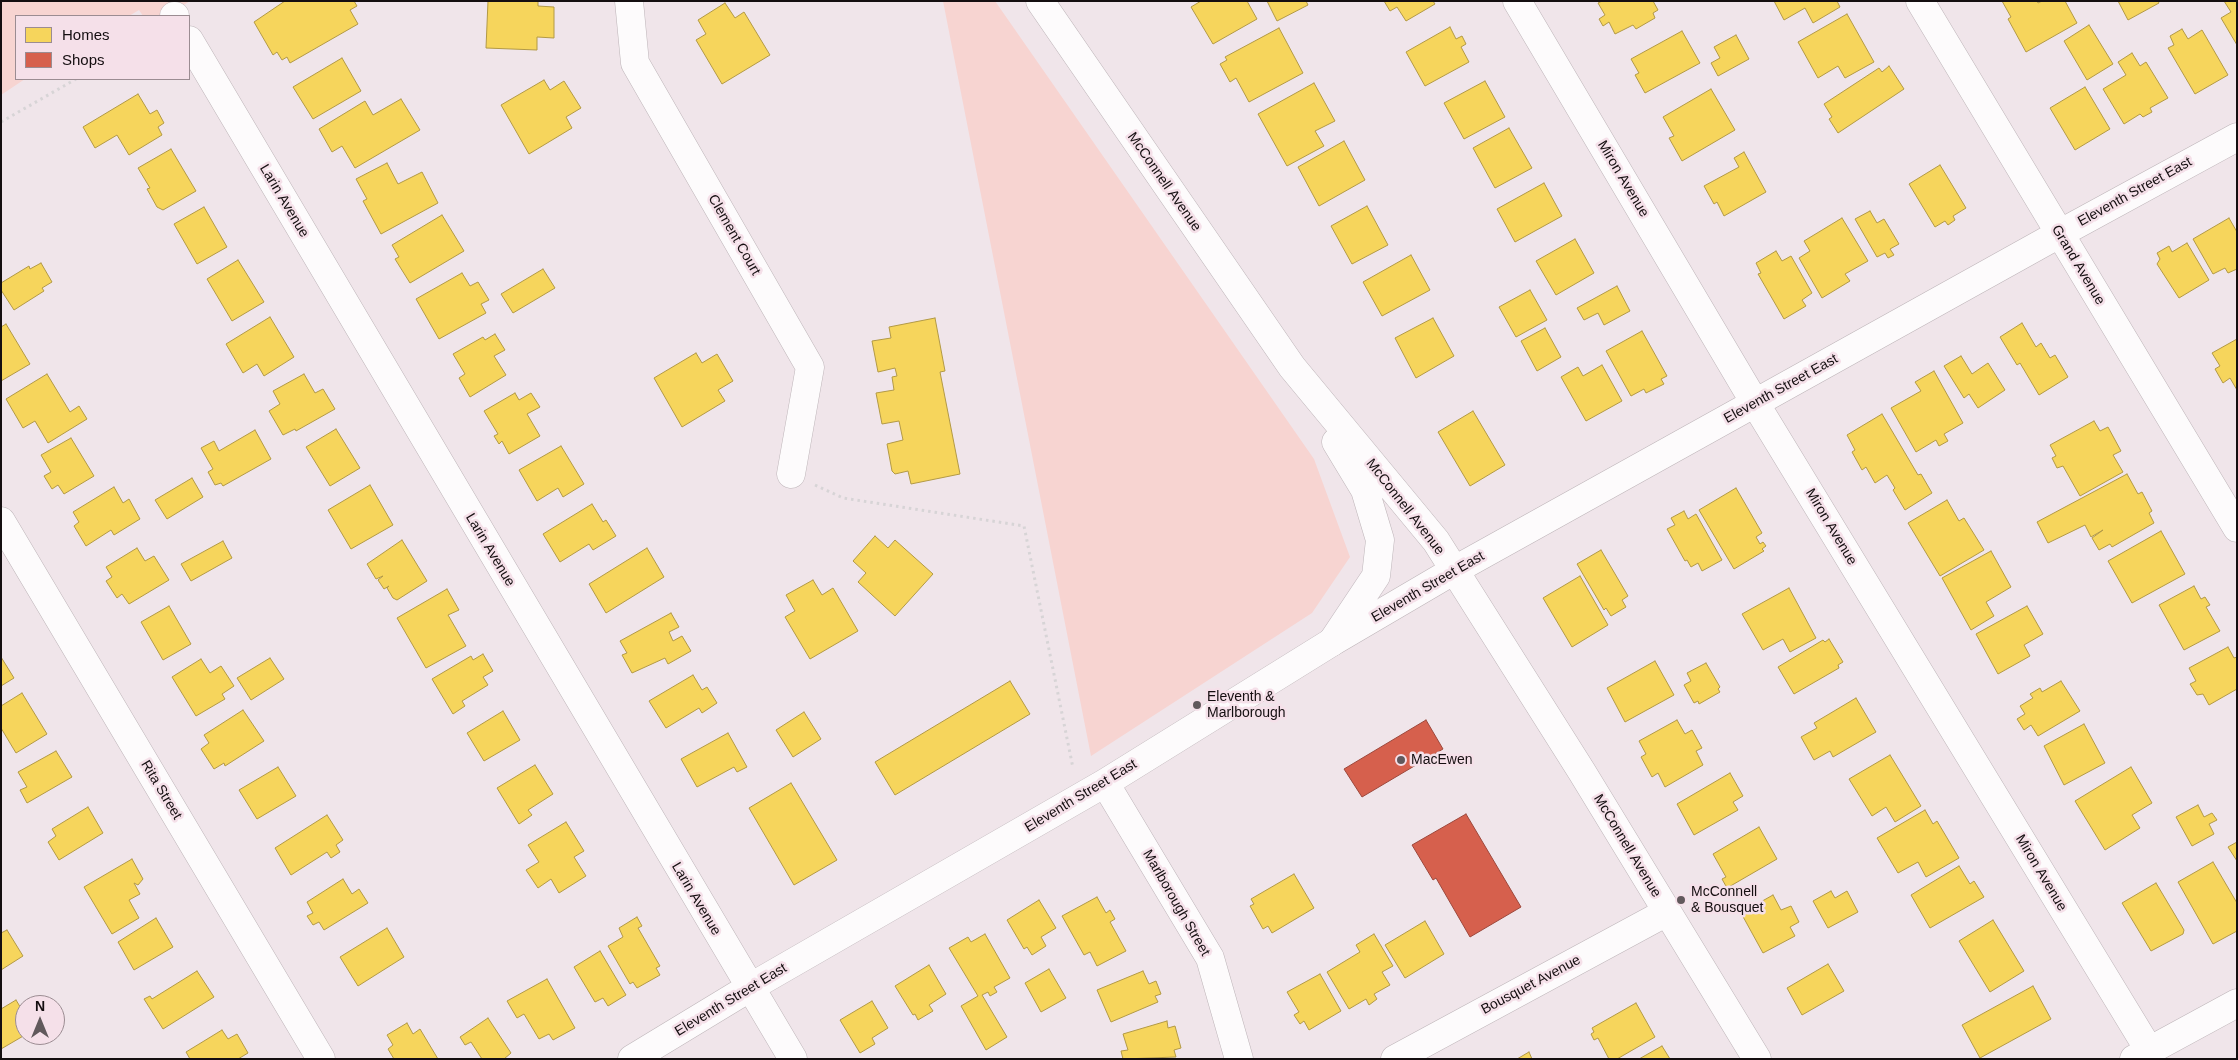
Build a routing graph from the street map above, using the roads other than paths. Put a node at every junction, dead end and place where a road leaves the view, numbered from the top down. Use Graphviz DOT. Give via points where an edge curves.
graph roads {
  1 [pos="629,1"];
  2 [pos="1040,1"];
  3 [pos="1517,1"];
  4 [pos="1920,1"];
  5 [pos="190,42"];
  6 [pos="2237,138"];
  7 [pos="2059,234"];
  8 [pos="1292,367"];
  9 [pos="1755,403"];
  10 [pos="791,474"];
  11 [pos="1,521"];
  12 [pos="2237,528"];
  13 [pos="1453,571"];
  14 [pos="1332,642"];
  15 [pos="1105,783"];
  16 [pos="1667,912"];
  17 [pos="749,988"];
  18 [pos="2237,1003"];
  19 [pos="2141,1054"];
  20 [pos="321,1059"];
  21 [pos="632,1059"];
  22 [pos="793,1059"];
  23 [pos="1239,1059"];
  24 [pos="1394,1059"];
  25 [pos="1757,1059"];
  1 -- 10 [label="street, Clement Court" via="635,63 810,367"];
  2 -- 8 [label="street, McConnell Avenue"];
  3 -- 9 [label="street, Miron Avenue"];
  4 -- 7 [label="street, Grand Avenue"];
  5 -- 17 [label="street, Larin Avenue"];
  6 -- 7 [label="street, Eleventh Street East"];
  7 -- 9 [label="street, Eleventh Street East"];
  7 -- 12 [label="street, Grand Avenue"];
  8 -- 13 [label="street, McConnell Avenue" via="1436,541"];
  8 -- 14 [label="street" via="1365,490 1380,540 1376,576"];
  9 -- 13 [label="street, Eleventh Street East"];
  9 -- 19 [label="street, Miron Avenue"];
  11 -- 20 [label="street, Rita Street"];
  13 -- 14 [label="street, Eleventh Street East"];
  13 -- 16 [label="street, McConnell Avenue"];
  14 -- 15 [label="street, Eleventh Street East"];
  15 -- 17 [label="street, Eleventh Street East"];
  15 -- 23 [label="street, Marlborough Street" via="1210,958"];
  16 -- 24 [label="street, Bousquet Avenue"];
  16 -- 25 [label="street, McConnell Avenue"];
  17 -- 21 [label="street, Eleventh Street East"];
  17 -- 22 [label="street, Larin Avenue"];
  18 -- 19 [label="street"];
}
